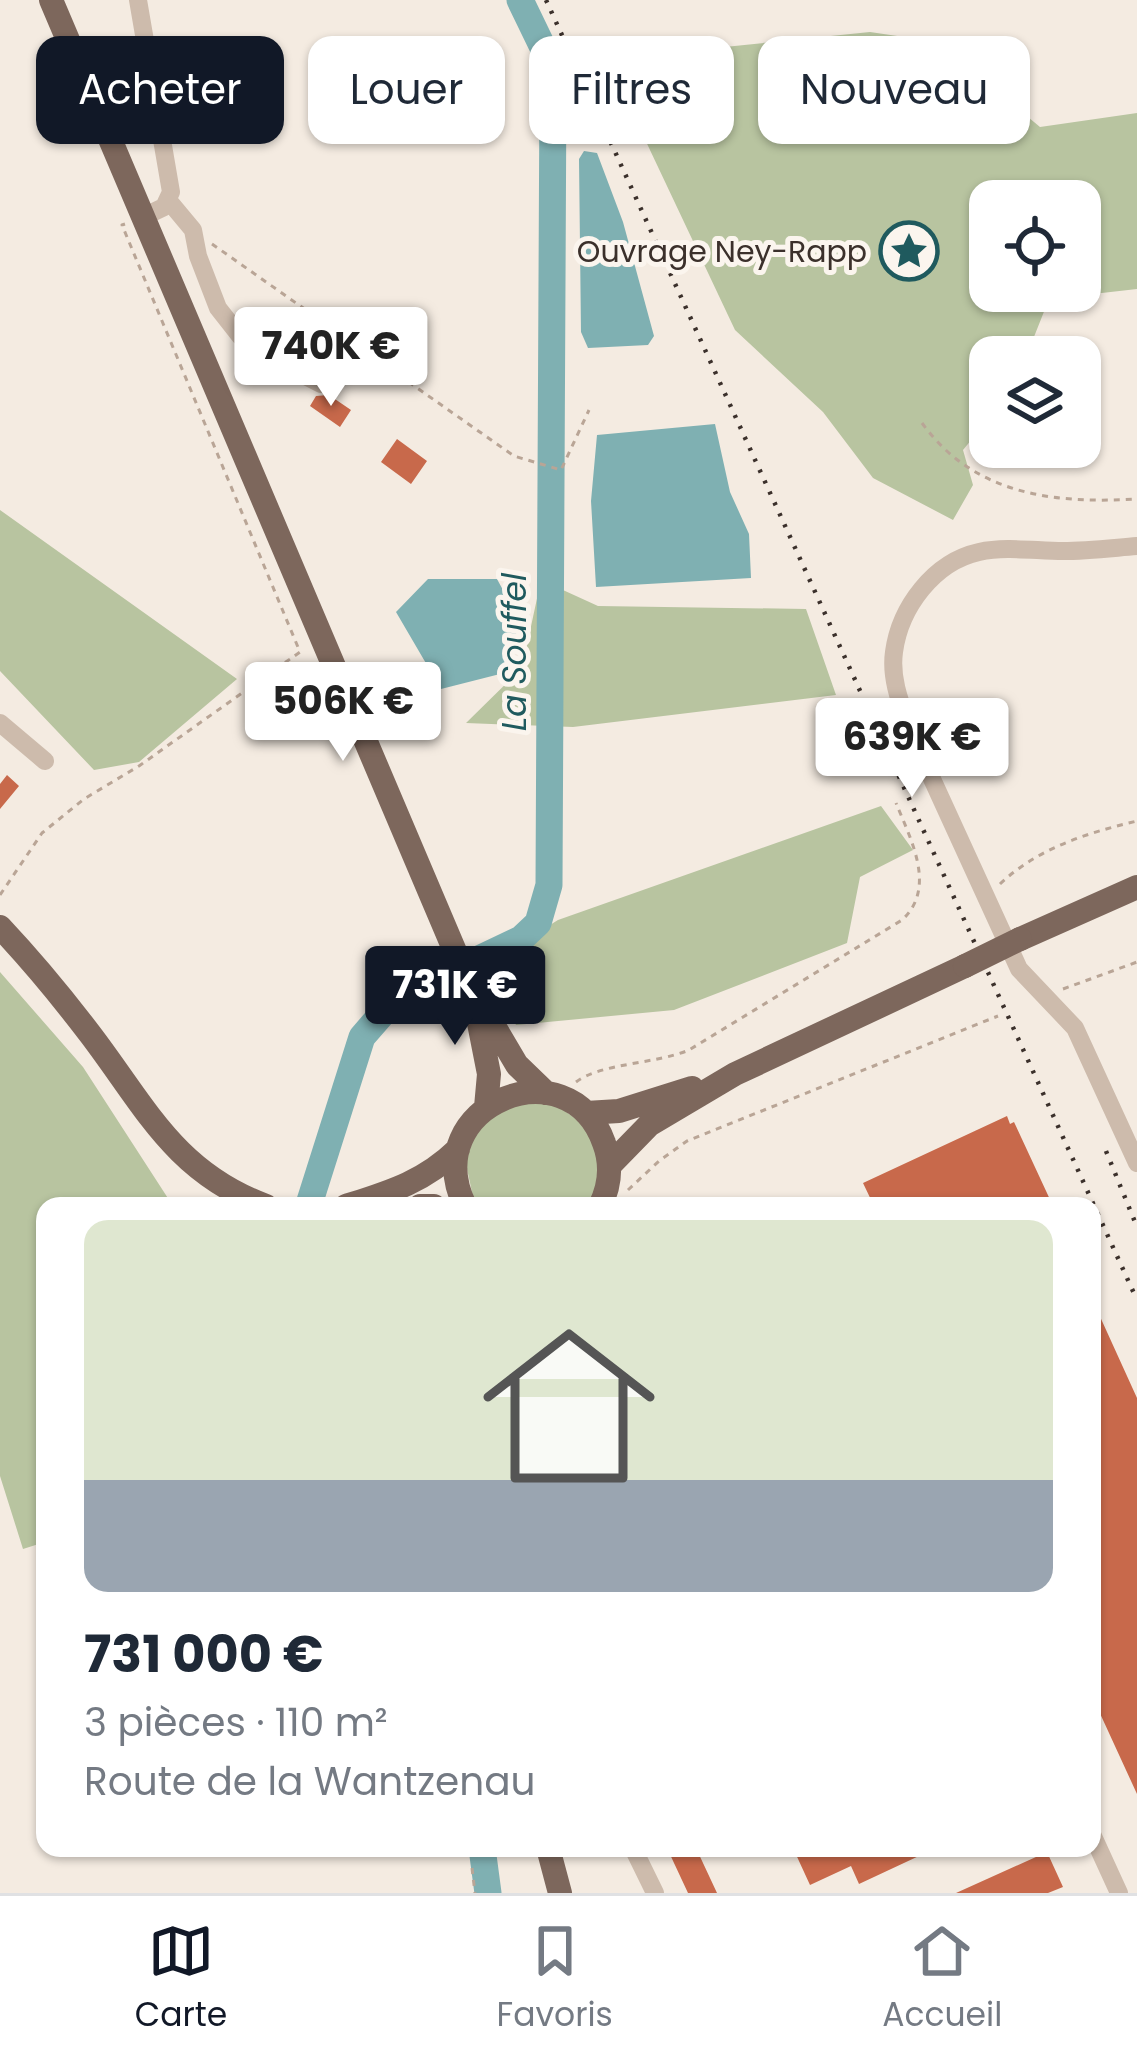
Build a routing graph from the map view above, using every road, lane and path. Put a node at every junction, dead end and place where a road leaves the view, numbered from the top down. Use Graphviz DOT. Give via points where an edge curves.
graph roads {
  1 [pos="51,0"];
  2 [pos="139,0"];
  3 [pos="168,200"];
  4 [pos="143,217"];
  5 [pos="193,230"];
  6 [pos="321,384"];
  7 [pos="589,410"];
  8 [pos="922,423"];
  9 [pos="1137,499"];
  10 [pos="1137,546"];
  11 [pos="0,722"];
  12 [pos="45,761"];
  13 [pos="896,803"];
  14 [pos="1137,821"];
  15 [pos="1137,887"];
  16 [pos="0,895"];
  17 [pos="985,898"];
  18 [pos="0,927"];
  19 [pos="1137,962"];
  20 [pos="464,972"];
  21 [pos="1045,996"];
  22 [pos="998,1016"];
  23 [pos="735,1074"];
  24 [pos="573,1088"];
  25 [pos="546,1093"];
  26 [pos="486,1107"];
  27 [pos="586,1113"];
  28 [pos="458,1149"];
  29 [pos="1137,1163"];
  30 [pos="610,1166"];
  31 [pos="627,1192"];
  32 [pos="247,1197"];
  33 [pos="374,1197"];
  34 [pos="462,1197"];
  35 [pos="603,1197"];
  36 [pos="1101,1853"];
  37 [pos="545,1857"];
  38 [pos="548,1857"];
  39 [pos="637,1857"];
  40 [pos="472,1868"];
  41 [pos="475,1893"];
  42 [pos="543,1893"];
  43 [pos="560,1893"];
  44 [pos="655,1893"];
  45 [pos="1120,1893"];
  1 -- 4 [label="main road"];
  2 -- 3 [label="street"];
  3 -- 4 [label="street"];
  3 -- 5 [label="street"];
  4 -- 16 [label="path" via="122,225 300,652 42,833"];
  4 -- 20 [label="main road"];
  5 -- 6 [label="street" via="218,308 240,336"];
  5 -- 7 [label="path" via="514,455 561,470"];
  8 -- 9 [label="path" via="953,459 994,484 1055,498"];
  10 -- 17 [label="street" via="994,549 958,560 910,606 894,652 898,695"];
  11 -- 12 [label="street"];
  13 -- 24 [label="path" via="921,885 902,920 688,1050 589,1074"];
  14 -- 17 [label="path" via="1027,861"];
  15 -- 23 [label="main road, bridge"];
  17 -- 21 [label="street" via="1018,969"];
  18 -- 32 [label="main road" via="172,1147"];
  19 -- 21 [label="path"];
  20 -- 25 [label="main road" via="518,1065"];
  20 -- 26 [label="main road" via="487,1052"];
  21 -- 29 [label="street" via="1084,1044"];
  22 -- 31 [label="path" via="687,1142"];
  23 -- 27 [label="main road"];
  23 -- 30 [label="main road" via="649,1125"];
  25 -- 26 [label="main road"];
  25 -- 27 [label="main road"];
  26 -- 28 [label="main road"];
  27 -- 30 [label="main road"];
  28 -- 33 [label="main road" via="426,1178"];
  28 -- 34 [label="main road"];
  30 -- 35 [label="main road"];
  36 -- 45 [label="street"];
  37 -- 42 [label="main road"];
  38 -- 43 [label="main road"];
  39 -- 44 [label="street"];
  40 -- 41 [label="path"];
}
